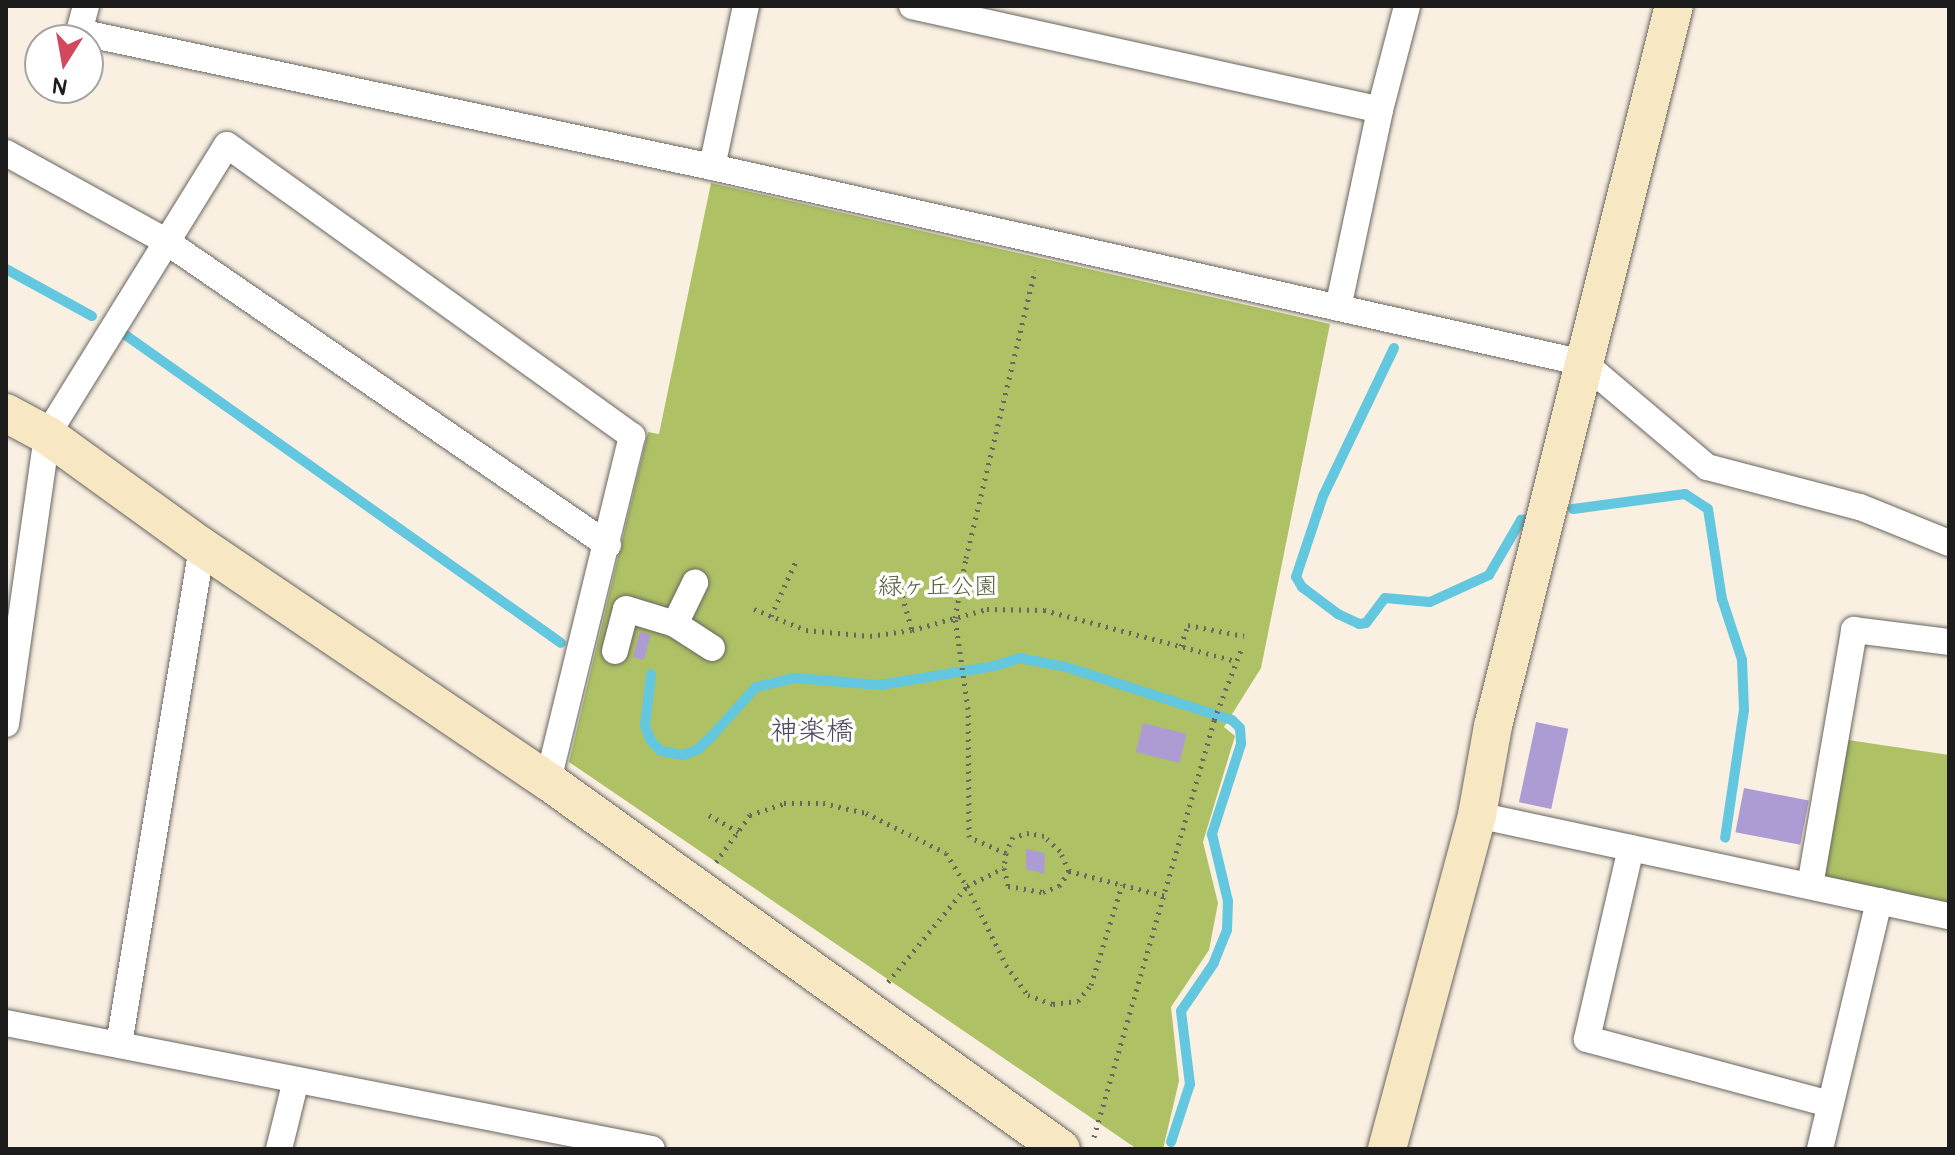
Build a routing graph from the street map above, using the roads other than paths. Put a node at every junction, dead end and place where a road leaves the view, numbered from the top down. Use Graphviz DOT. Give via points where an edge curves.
graph roads {
  1 [pos="86,6"];
  2 [pos="746,6"];
  3 [pos="912,6"];
  4 [pos="1407,6"];
  5 [pos="1674,6"];
  6 [pos="1380,110"];
  7 [pos="6,153"];
  8 [pos="712,167"];
  9 [pos="167,242"];
  10 [pos="1338,308"];
  11 [pos="1584,363"];
  12 [pos="6,413"];
  13 [pos="47,435"];
  14 [pos="1949,543"];
  15 [pos="608,545"];
  16 [pos="202,547"];
  17 [pos="695,583"];
  18 [pos="675,624"];
  19 [pos="1949,642"];
  20 [pos="712,648"];
  21 [pos="615,651"];
  22 [pos="7,710"];
  23 [pos="548,781"];
  24 [pos="1477,815"];
  25 [pos="1631,848"];
  26 [pos="1810,886"];
  27 [pos="1879,901"];
  28 [pos="1949,916"];
  29 [pos="6,1023"];
  30 [pos="119,1044"];
  31 [pos="296,1080"];
  32 [pos="1829,1104"];
  33 [pos="279,1149"];
  34 [pos="652,1149"];
  35 [pos="1061,1149"];
  36 [pos="1387,1149"];
  37 [pos="1820,1149"];
  1 -- 8 [label="street" via="79,32"];
  2 -- 8 [label="street"];
  3 -- 6 [label="street"];
  4 -- 6 [label="street"];
  5 -- 11 [label="street"];
  6 -- 10 [label="street"];
  7 -- 9 [label="street"];
  8 -- 10 [label="street"];
  9 -- 13 [label="street"];
  9 -- 15 [label="street"];
  9 -- 15 [label="street" via="227,145 632,436"];
  10 -- 11 [label="street"];
  11 -- 14 [label="street" via="1707,467 1860,507"];
  11 -- 24 [label="street" via="1493,726"];
  12 -- 13 [label="street"];
  13 -- 16 [label="street"];
  13 -- 22 [label="street"];
  15 -- 23 [label="street"];
  16 -- 23 [label="street"];
  16 -- 30 [label="street"];
  17 -- 18 [label="street"];
  18 -- 20 [label="street"];
  18 -- 21 [label="street" via="626,609"];
  19 -- 26 [label="street" via="1854,630"];
  23 -- 35 [label="street"];
  24 -- 25 [label="street"];
  24 -- 36 [label="street"];
  25 -- 26 [label="street"];
  25 -- 32 [label="street" via="1587,1039"];
  26 -- 27 [label="street"];
  27 -- 28 [label="street"];
  27 -- 32 [label="street"];
  29 -- 30 [label="street"];
  30 -- 31 [label="street"];
  31 -- 33 [label="street"];
  31 -- 34 [label="street"];
  32 -- 37 [label="street"];
}
